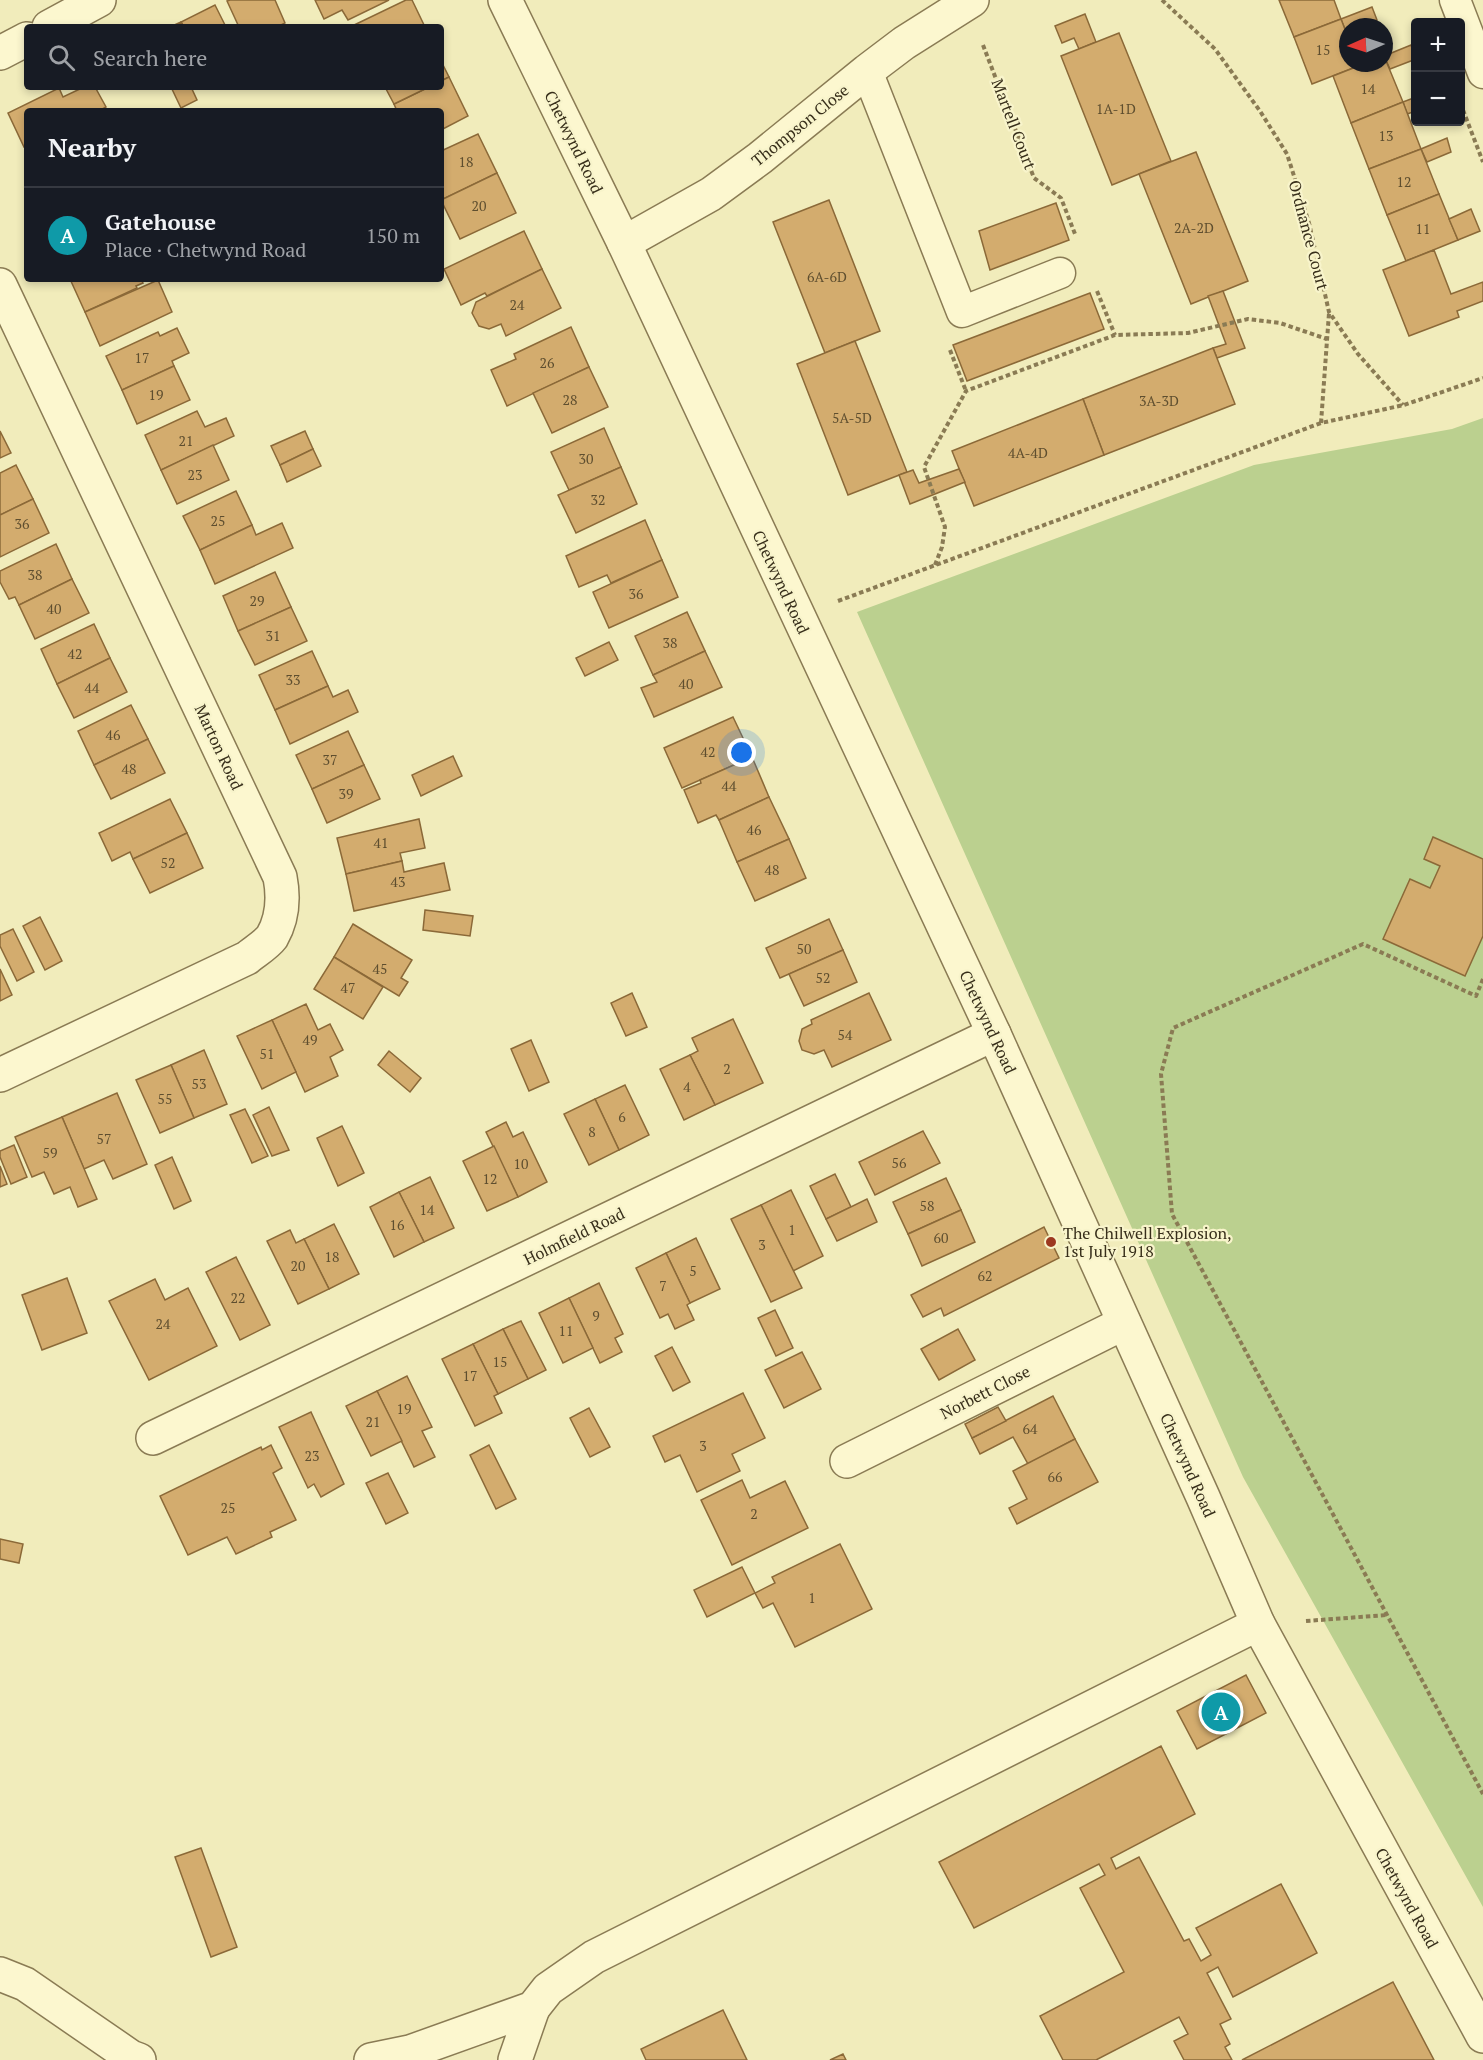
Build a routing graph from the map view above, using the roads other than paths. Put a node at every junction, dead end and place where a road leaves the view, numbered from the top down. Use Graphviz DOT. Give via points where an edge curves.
graph roads {
  1 [pos="99,0"];
  2 [pos="505,0"];
  3 [pos="1455,0"];
  4 [pos="970,1"];
  5 [pos="55,24"];
  6 [pos="24,41"];
  7 [pos="0,53"];
  8 [pos="867,71"];
  9 [pos="1483,73"];
  10 [pos="624,243"];
  11 [pos="1060,273"];
  12 [pos="0,285"];
  13 [pos="994,1034"];
  14 [pos="0,1075"];
  15 [pos="1124,1323"];
  16 [pos="153,1438"];
  17 [pos="847,1461"];
  18 [pos="1258,1624"];
  19 [pos="0,1974"];
  20 [pos="533,2008"];
  21 [pos="1483,2036"];
  22 [pos="407,2056"];
  23 [pos="139,2060"];
  24 [pos="371,2060"];
  25 [pos="515,2060"];
  1 -- 5 [label="street"];
  2 -- 10 [label="street, Chetwynd Road"];
  3 -- 9 [label="lane"];
  4 -- 8 [label="street, Thompson Close"];
  6 -- 7 [label="street"];
  8 -- 10 [label="street, Thompson Close" via="711,194"];
  8 -- 11 [label="lane" via="962,312"];
  10 -- 13 [label="street, Chetwynd Road"];
  12 -- 14 [label="street, Marton Road" via="280,877 284,898 271,938 247,958"];
  13 -- 15 [label="street, Chetwynd Road"];
  13 -- 16 [label="street, Holmfield Road"];
  15 -- 17 [label="street, Norbett Close"];
  15 -- 18 [label="street, Chetwynd Road"];
  18 -- 20 [label="street" via="594,1957 548,1989"];
  18 -- 21 [label="street, Chetwynd Road"];
  19 -- 23 [label="street" via="25,1984"];
  20 -- 22 [label="street"];
  20 -- 25 [label="street"];
  22 -- 24 [label="street"];
}
